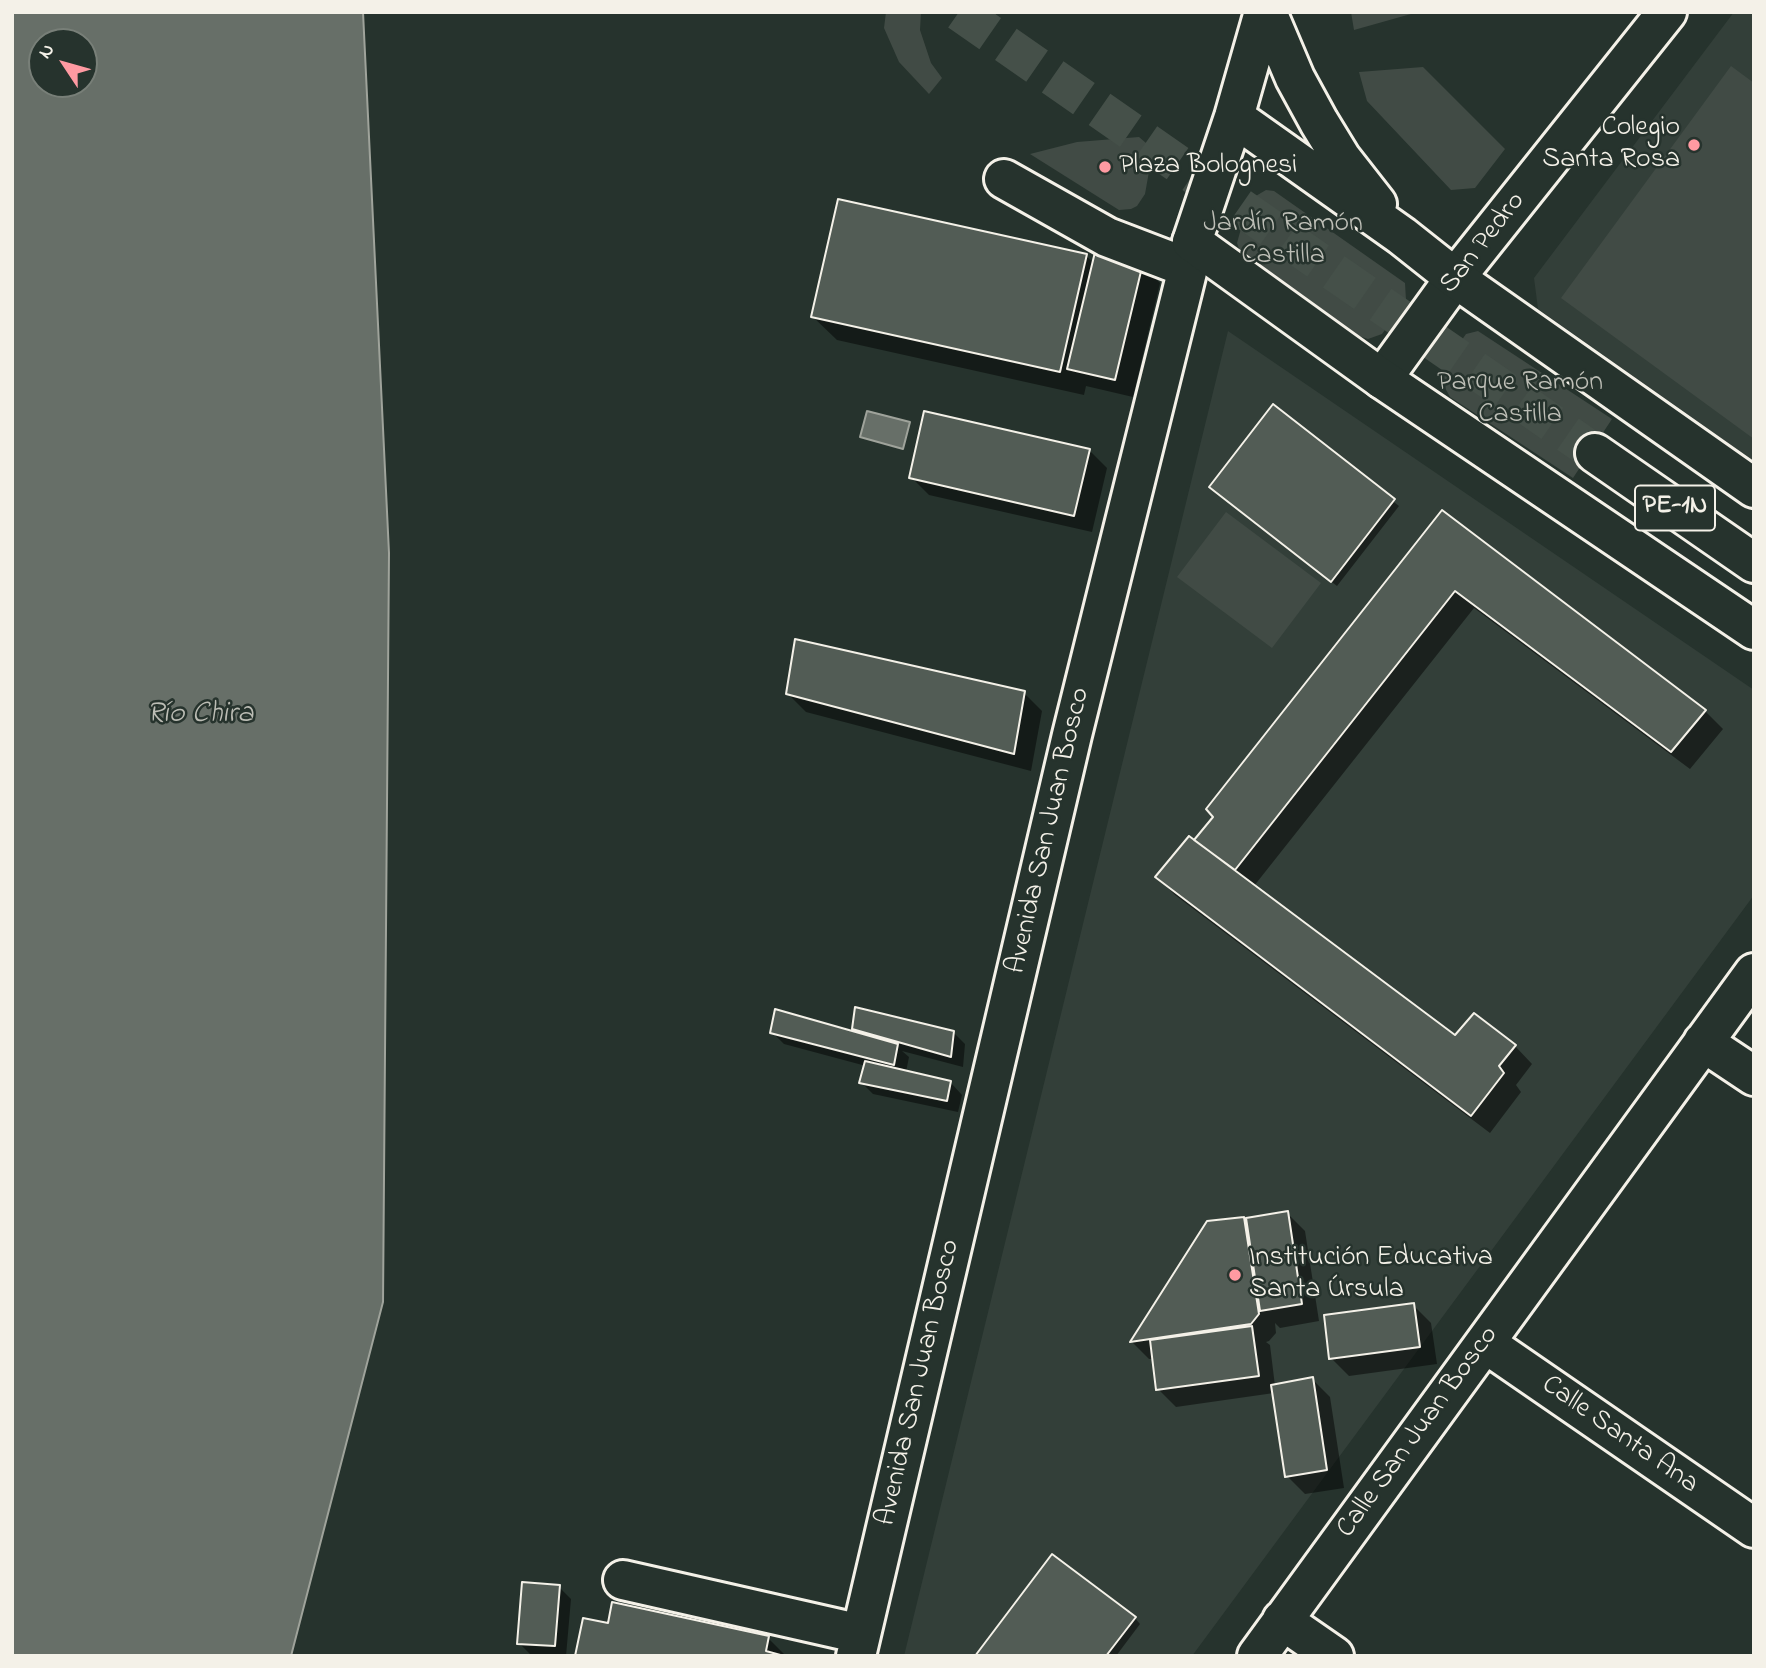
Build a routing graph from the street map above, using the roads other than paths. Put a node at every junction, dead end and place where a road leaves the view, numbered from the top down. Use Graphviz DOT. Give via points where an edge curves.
graph roads {
  1 [pos="1265,12"];
  2 [pos="1667,12"];
  3 [pos="1234,117"];
  4 [pos="1004,179"];
  5 [pos="1402,236"];
  6 [pos="1190,255"];
  7 [pos="1455,278"];
  8 [pos="1382,379"];
  9 [pos="1595,453"];
  10 [pos="1754,488"];
  11 [pos="1754,563"];
  12 [pos="1754,630"];
  13 [pos="1754,973"];
  14 [pos="1703,1042"];
  15 [pos="1754,1076"];
  16 [pos="1485,1343"];
  17 [pos="1754,1528"];
  18 [pos="623,1580"];
  19 [pos="1282,1620"];
  20 [pos="858,1645"];
  21 [pos="1257,1656"];
  22 [pos="1334,1656"];
  1 -- 3 [label="main road, Avenida San Juan Bosco"];
  1 -- 5 [label="main road" via="1295,78 1341,158"];
  2 -- 7 [label="main road, San Pedro"];
  3 -- 5 [label="main road"];
  3 -- 6 [label="main road, Avenida San Juan Bosco"];
  4 -- 6 [label="main road" via="1107,237"];
  5 -- 7 [label="main road"];
  6 -- 8 [label="main road"];
  6 -- 20 [label="main road, Avenida San Juan Bosco"];
  7 -- 8 [label="main road, San Pedro"];
  7 -- 10 [label="main road"];
  8 -- 12 [label="main road"];
  9 -- 11 [label="main road, PE-1N"];
  13 -- 14 [label="main road, Calle San Juan Bosco"];
  14 -- 15 [label="main road"];
  14 -- 16 [label="main road, Calle San Juan Bosco"];
  16 -- 17 [label="main road, Calle Santa Ana"];
  16 -- 19 [label="main road, Calle San Juan Bosco"];
  18 -- 20 [label="main road"];
  19 -- 21 [label="main road, Calle San Juan Bosco"];
  19 -- 22 [label="main road"];
}
